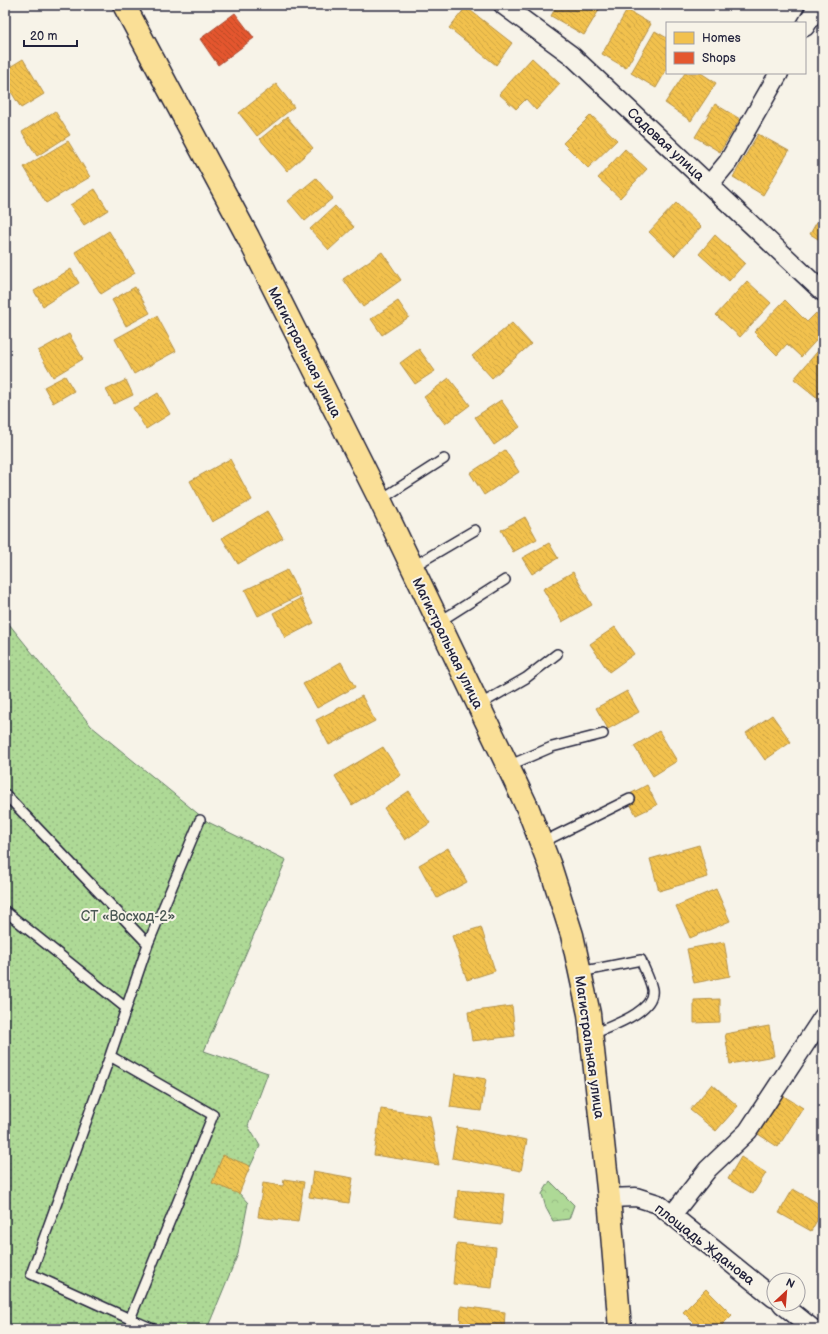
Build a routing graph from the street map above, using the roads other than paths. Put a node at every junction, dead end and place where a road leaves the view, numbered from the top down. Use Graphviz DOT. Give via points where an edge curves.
graph roads {
  1 [pos="124,5"];
  2 [pos="503,5"];
  3 [pos="818,5"];
  4 [pos="806,25"];
  5 [pos="778,74"];
  6 [pos="709,185"];
  7 [pos="823,292"];
  8 [pos="444,459"];
  9 [pos="380,500"];
  10 [pos="475,530"];
  11 [pos="412,568"];
  12 [pos="505,580"];
  13 [pos="438,623"];
  14 [pos="558,654"];
  15 [pos="479,705"];
  16 [pos="603,734"];
  17 [pos="508,766"];
  18 [pos="5,794"];
  19 [pos="630,799"];
  20 [pos="200,820"];
  21 [pos="541,843"];
  22 [pos="5,911"];
  23 [pos="148,944"];
  24 [pos="580,972"];
  25 [pos="126,1008"];
  26 [pos="823,1017"];
  27 [pos="591,1035"];
  28 [pos="110,1056"];
  29 [pos="609,1198"];
  30 [pos="672,1215"];
  31 [pos="766,1291"];
  32 [pos="792,1312"];
  33 [pos="130,1318"];
  34 [pos="153,1329"];
  35 [pos="620,1329"];
  36 [pos="813,1329"];
  1 -- 9 [label="main road, Магистральная улица" via="248,237"];
  2 -- 6 [label="street, Садовая улица" via="572,55"];
  3 -- 4 [label="street"];
  5 -- 6 [label="street" via="728,162"];
  6 -- 7 [label="street, Садовая улица"];
  8 -- 9 [label="lane"];
  9 -- 11 [label="main road, Магистральная улица"];
  10 -- 11 [label="lane"];
  11 -- 13 [label="main road, Магистральная улица"];
  12 -- 13 [label="lane"];
  13 -- 15 [label="main road, Магистральная улица"];
  14 -- 15 [label="lane" via="526,678"];
  15 -- 17 [label="main road, Магистральная улица"];
  16 -- 17 [label="lane" via="552,747"];
  17 -- 21 [label="main road, Магистральная улица"];
  18 -- 23 [label="lane"];
  19 -- 21 [label="lane"];
  20 -- 23 [label="lane"];
  21 -- 24 [label="main road, Магистральная улица" via="572,935"];
  22 -- 25 [label="lane"];
  23 -- 25 [label="lane"];
  24 -- 27 [label="main road, Магистральная улица"];
  24 -- 27 [label="lane" via="641,960 652,990 650,1000 640,1012"];
  25 -- 28 [label="lane"];
  26 -- 30 [label="street" via="748,1131 708,1169"];
  27 -- 29 [label="main road, Магистральная улица"];
  28 -- 33 [label="lane" via="213,1115"];
  28 -- 33 [label="lane" via="31,1274"];
  29 -- 30 [label="street, площадь Жданова" via="636,1197 658,1204"];
  29 -- 35 [label="main road, Магистральная улица"];
  30 -- 31 [label="street, площадь Жданова"];
  32 -- 36 [label="street"];
  33 -- 34 [label="lane"];
}
